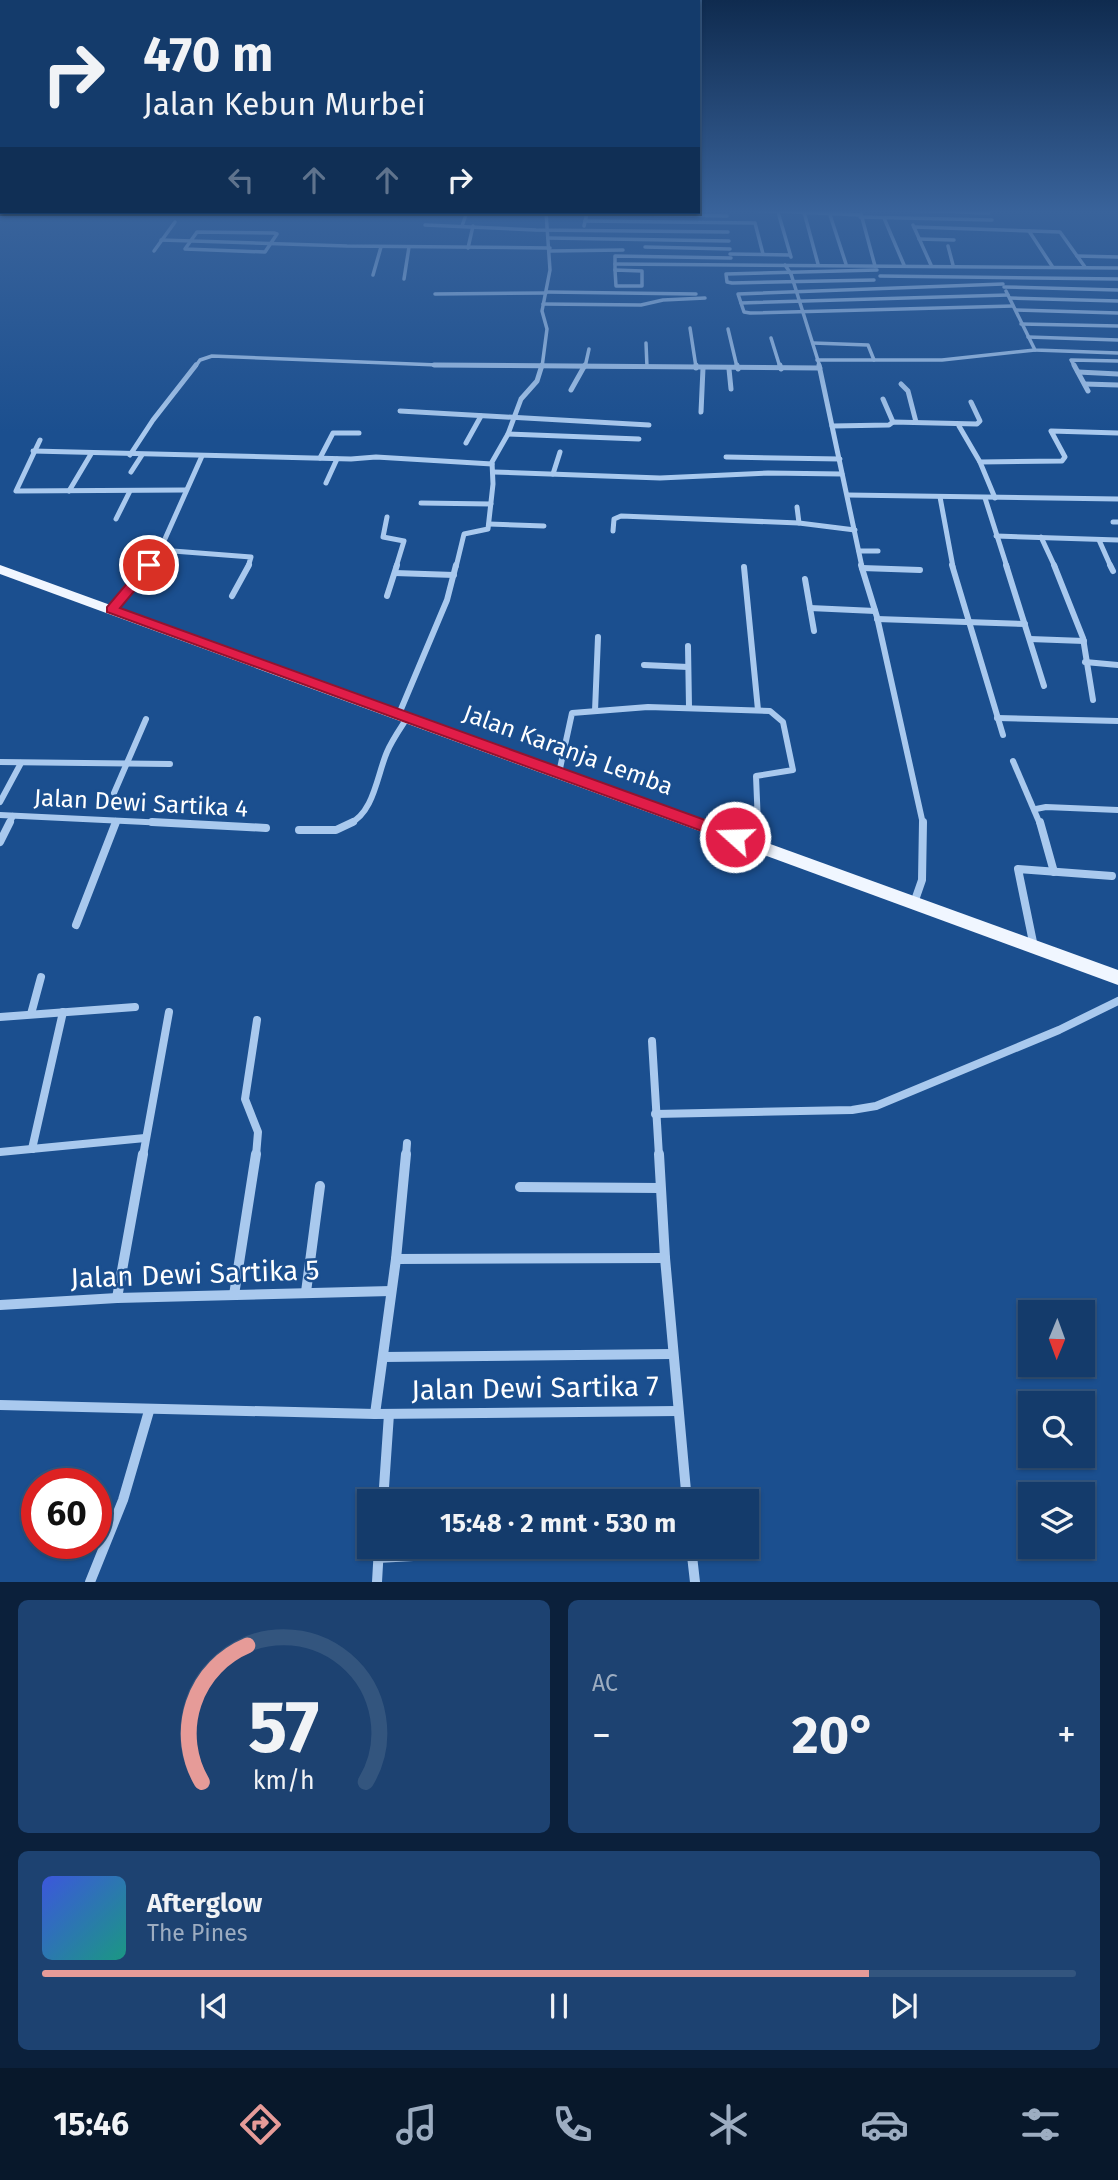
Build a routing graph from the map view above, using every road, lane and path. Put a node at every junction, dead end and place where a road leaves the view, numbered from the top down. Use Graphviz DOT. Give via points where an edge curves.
graph roads {
  1 [pos="794,283"];
  2 [pos="547,284"];
  3 [pos="616,284"];
  4 [pos="642,284"];
  5 [pos="1004,286"];
  6 [pos="887,289"];
  7 [pos="1118,290"];
  8 [pos="546,293"];
  9 [pos="797,293"];
  10 [pos="435,294"];
  11 [pos="696,294"];
  12 [pos="1009,296"];
  13 [pos="705,298"];
  14 [pos="895,299"];
  15 [pos="1118,301"];
  16 [pos="741,303"];
  17 [pos="801,303"];
  18 [pos="543,304"];
  19 [pos="1015,308"];
  20 [pos="1118,313"];
  21 [pos="804,314"];
  22 [pos="1021,324"];
  23 [pos="1118,326"];
  24 [pos="690,328"];
  25 [pos="728,328"];
  26 [pos="1028,337"];
  27 [pos="771,338"];
  28 [pos="1118,340"];
  29 [pos="646,343"];
  30 [pos="813,343"];
  31 [pos="589,349"];
  32 [pos="1035,350"];
  33 [pos="1118,353"];
  34 [pos="817,360"];
  35 [pos="874,360"];
  36 [pos="1118,361"];
  37 [pos="543,366"];
  38 [pos="586,367"];
  39 [pos="647,367"];
  40 [pos="696,368"];
  41 [pos="820,368"];
  42 [pos="703,369"];
  43 [pos="729,369"];
  44 [pos="738,369"];
  45 [pos="780,369"];
  46 [pos="1078,372"];
  47 [pos="1118,374"];
  48 [pos="901,384"];
  49 [pos="1085,384"];
  50 [pos="1118,385"];
  51 [pos="731,389"];
  52 [pos="571,390"];
  53 [pos="1088,391"];
  54 [pos="883,399"];
  55 [pos="971,402"];
  56 [pos="400,411"];
  57 [pos="701,412"];
  58 [pos="481,416"];
  59 [pos="514,418"];
  60 [pos="893,422"];
  61 [pos="916,422"];
  62 [pos="649,425"];
  63 [pos="832,425"];
  64 [pos="959,426"];
  65 [pos="359,432"];
  66 [pos="508,433"];
  67 [pos="1118,433"];
  68 [pos="639,439"];
  69 [pos="40,440"];
  70 [pos="466,443"];
  71 [pos="33,451"];
  72 [pos="560,452"];
  73 [pos="91,454"];
  74 [pos="130,455"];
  75 [pos="142,455"];
  76 [pos="202,456"];
  77 [pos="726,457"];
  78 [pos="320,458"];
  79 [pos="337,459"];
  80 [pos="840,459"];
  81 [pos="980,462"];
  82 [pos="492,464"];
  83 [pos="131,472"];
  84 [pos="494,472"];
  85 [pos="553,474"];
  86 [pos="842,474"];
  87 [pos="326,484"];
  88 [pos="186,490"];
  89 [pos="69,491"];
  90 [pos="131,491"];
  91 [pos="849,495"];
  92 [pos="940,497"];
  93 [pos="985,498"];
  94 [pos="995,498"];
  95 [pos="1118,499"];
  96 [pos="421,503"];
  97 [pos="491,504"];
  98 [pos="797,507"];
  99 [pos="387,517"];
  100 [pos="116,519"];
  101 [pos="799,523"];
  102 [pos="489,524"];
  103 [pos="544,526"];
  104 [pos="855,530"];
  105 [pos="613,531"];
  106 [pos="996,536"];
  107 [pos="1041,537"];
  108 [pos="1098,540"];
  109 [pos="1118,540"];
  110 [pos="160,550"];
  111 [pos="859,551"];
  112 [pos="878,551"];
  113 [pos="744,567"];
  114 [pos="862,568"];
  115 [pos="0,569"];
  116 [pos="920,570"];
  117 [pos="1113,571"];
  118 [pos="395,573"];
  119 [pos="454,575"];
  120 [pos="805,579"];
  121 [pos="232,596"];
  122 [pos="387,596"];
  123 [pos="810,608"];
  124 [pos="112,610"];
  125 [pos="875,611"];
  126 [pos="877,619"];
  127 [pos="969,622"];
  128 [pos="1025,624"];
  129 [pos="814,631"];
  130 [pos="598,637"];
  131 [pos="1030,639"];
  132 [pos="1084,641"];
  133 [pos="688,646"];
  134 [pos="1085,662"];
  135 [pos="644,665"];
  136 [pos="1118,665"];
  137 [pos="688,667"];
  138 [pos="1044,685"];
  139 [pos="1093,700"];
  140 [pos="689,707"];
  141 [pos="758,710"];
  142 [pos="595,711"];
  143 [pos="403,716"];
  144 [pos="997,718"];
  145 [pos="146,719"];
  146 [pos="1118,721"];
  147 [pos="1003,735"];
  148 [pos="1013,761"];
  149 [pos="0,762"];
  150 [pos="21,763"];
  151 [pos="128,764"];
  152 [pos="170,764"];
  153 [pos="559,773"];
  154 [pos="114,793"];
  155 [pos="0,802"];
  156 [pos="1036,809"];
  157 [pos="1118,810"];
  158 [pos="0,815"];
  159 [pos="13,816"];
  160 [pos="116,822"];
  161 [pos="267,828"];
  162 [pos="299,830"];
  163 [pos="0,842"];
  164 [pos="760,846"];
  165 [pos="1054,872"];
  166 [pos="1112,876"];
  167 [pos="914,903"];
  168 [pos="76,925"];
  169 [pos="1034,947"];
  170 [pos="41,977"];
  171 [pos="1118,978"];
  172 [pos="1118,1001"];
  173 [pos="135,1007"];
  174 [pos="63,1012"];
  175 [pos="169,1012"];
  176 [pos="31,1014"];
  177 [pos="0,1017"];
  178 [pos="257,1020"];
  179 [pos="652,1041"];
  180 [pos="655,1114"];
  181 [pos="145,1138"];
  182 [pos="407,1143"];
  183 [pos="32,1149"];
  184 [pos="0,1152"];
  185 [pos="320,1186"];
  186 [pos="520,1187"];
  187 [pos="660,1188"];
  188 [pos="665,1258"];
  189 [pos="396,1259"];
  190 [pos="391,1291"];
  191 [pos="306,1292"];
  192 [pos="234,1294"];
  193 [pos="117,1298"];
  194 [pos="0,1305"];
  195 [pos="672,1353"];
  196 [pos="383,1357"];
  197 [pos="0,1405"];
  198 [pos="149,1411"];
  199 [pos="678,1411"];
  200 [pos="375,1414"];
  201 [pos="389,1414"];
  202 [pos="384,1489"];
  203 [pos="686,1489"];
  204 [pos="379,1559"];
  205 [pos="692,1559"];
  206 [pos="90,1581"];
  207 [pos="377,1581"];
  208 [pos="695,1581"];
  1 -- 9 [label="street"];
  2 -- 8 [label="street"];
  3 -- 4 [label="street"];
  5 -- 6 [label="street"];
  5 -- 7 [label="street"];
  5 -- 12 [label="street"];
  6 -- 9 [label="street"];
  6 -- 14 [label="street"];
  8 -- 10 [label="street"];
  8 -- 11 [label="street"];
  8 -- 18 [label="street"];
  9 -- 16 [label="street" via="740,294"];
  9 -- 17 [label="street"];
  12 -- 14 [label="street"];
  12 -- 15 [label="street"];
  12 -- 19 [label="street"];
  13 -- 18 [label="street" via="641,305"];
  14 -- 17 [label="street"];
  16 -- 17 [label="street"];
  16 -- 21 [label="street" via="745,313"];
  17 -- 21 [label="street"];
  18 -- 37 [label="street" via="547,329"];
  19 -- 20 [label="street"];
  19 -- 21 [label="street"];
  19 -- 22 [label="street"];
  21 -- 30 [label="street"];
  22 -- 23 [label="street"];
  22 -- 26 [label="street"];
  24 -- 40 [label="street"];
  25 -- 44 [label="street"];
  26 -- 28 [label="street"];
  26 -- 32 [label="street"];
  27 -- 45 [label="street"];
  29 -- 39 [label="street"];
  30 -- 34 [label="street"];
  30 -- 35 [label="street" via="868,345"];
  31 -- 38 [label="street"];
  32 -- 33 [label="street"];
  32 -- 35 [label="street" via="942,360"];
  34 -- 35 [label="street"];
  34 -- 41 [label="street"];
  36 -- 46 [label="street" via="1071,360"];
  37 -- 38 [label="street"];
  37 -- 59 [label="street"];
  37 -- 74 [label="street" via="208,356 200,360"];
  38 -- 39 [label="street"];
  38 -- 52 [label="street"];
  39 -- 40 [label="street"];
  40 -- 42 [label="street"];
  41 -- 45 [label="street"];
  41 -- 63 [label="street"];
  42 -- 43 [label="street"];
  42 -- 57 [label="street"];
  43 -- 44 [label="street"];
  43 -- 51 [label="street"];
  44 -- 45 [label="street"];
  46 -- 47 [label="street"];
  46 -- 49 [label="street"];
  48 -- 61 [label="street" via="908,391"];
  49 -- 50 [label="street"];
  49 -- 53 [label="street"];
  54 -- 60 [label="street"];
  55 -- 64 [label="street" via="979,424"];
  56 -- 58 [label="street"];
  58 -- 59 [label="street"];
  58 -- 70 [label="street"];
  59 -- 62 [label="street"];
  59 -- 66 [label="street"];
  60 -- 61 [label="street"];
  60 -- 63 [label="street"];
  61 -- 64 [label="street"];
  63 -- 80 [label="street"];
  64 -- 81 [label="street"];
  65 -- 78 [label="street" via="333,433"];
  66 -- 68 [label="street"];
  66 -- 82 [label="street"];
  67 -- 81 [label="street" via="1051,431 1065,457 1062,461"];
  69 -- 71 [label="street"];
  71 -- 73 [label="street"];
  71 -- 89 [label="street" via="15,490"];
  72 -- 85 [label="street"];
  73 -- 74 [label="street"];
  73 -- 89 [label="street"];
  74 -- 75 [label="street"];
  75 -- 76 [label="street"];
  75 -- 83 [label="street"];
  76 -- 78 [label="street"];
  76 -- 88 [label="street"];
  77 -- 80 [label="street"];
  78 -- 79 [label="street"];
  79 -- 82 [label="street"];
  79 -- 87 [label="street"];
  80 -- 86 [label="street"];
  81 -- 94 [label="street"];
  82 -- 84 [label="street"];
  84 -- 85 [label="street"];
  84 -- 97 [label="street"];
  85 -- 86 [label="street" via="660,478"];
  86 -- 91 [label="street"];
  88 -- 90 [label="street"];
  88 -- 110 [label="street"];
  89 -- 90 [label="street"];
  90 -- 100 [label="street"];
  91 -- 92 [label="street"];
  91 -- 104 [label="street"];
  92 -- 93 [label="street"];
  92 -- 127 [label="street" via="950,558"];
  93 -- 94 [label="street"];
  93 -- 106 [label="street"];
  94 -- 95 [label="street"];
  96 -- 97 [label="street"];
  97 -- 102 [label="street"];
  98 -- 101 [label="street"];
  99 -- 118 [label="street" via="383,537 404,541"];
  101 -- 104 [label="street"];
  101 -- 105 [label="street" via="619,516 614,519"];
  102 -- 103 [label="street"];
  102 -- 119 [label="street" via="486,531 464,534"];
  104 -- 111 [label="street"];
  106 -- 107 [label="street"];
  106 -- 128 [label="street"];
  107 -- 108 [label="street"];
  107 -- 132 [label="street"];
  108 -- 109 [label="street"];
  108 -- 117 [label="street"];
  110 -- 121 [label="street" via="251,557"];
  110 -- 124 [label="street"];
  111 -- 112 [label="street"];
  111 -- 114 [label="street"];
  113 -- 141 [label="street"];
  114 -- 116 [label="street"];
  114 -- 125 [label="street"];
  115 -- 124 [label="main road, Jalan Karanja Lemba"];
  118 -- 119 [label="street"];
  118 -- 122 [label="street"];
  119 -- 143 [label="street"];
  120 -- 123 [label="street"];
  123 -- 125 [label="street"];
  123 -- 129 [label="street"];
  124 -- 143 [label="main road, Jalan Karanja Lemba"];
  125 -- 126 [label="street"];
  126 -- 127 [label="street"];
  126 -- 167 [label="street" via="924,828 922,880"];
  127 -- 128 [label="street"];
  127 -- 144 [label="street"];
  128 -- 131 [label="street"];
  130 -- 142 [label="street"];
  131 -- 132 [label="street"];
  131 -- 138 [label="street"];
  132 -- 134 [label="street"];
  133 -- 137 [label="street"];
  134 -- 136 [label="street"];
  134 -- 139 [label="street"];
  135 -- 137 [label="street"];
  137 -- 140 [label="street"];
  140 -- 141 [label="street"];
  140 -- 142 [label="street"];
  141 -- 164 [label="street" via="783,721 793,766 790,773 756,776"];
  142 -- 153 [label="street" via="570,714"];
  143 -- 153 [label="main road, Jalan Karanja Lemba"];
  143 -- 162 [label="street" via="358,820 336,830"];
  144 -- 146 [label="street"];
  144 -- 147 [label="street"];
  145 -- 151 [label="street"];
  148 -- 156 [label="street"];
  149 -- 150 [label="street, Jalan Dewi Sartika 4"];
  150 -- 151 [label="street, Jalan Dewi Sartika 4"];
  150 -- 155 [label="street, Jalan Dewi Sartika 4"];
  151 -- 152 [label="street, Jalan Dewi Sartika 4"];
  151 -- 154 [label="street"];
  153 -- 164 [label="main road, Jalan Karanja Lemba"];
  156 -- 157 [label="street"];
  156 -- 165 [label="street"];
  158 -- 159 [label="street, Jalan Dewi Sartika 4"];
  159 -- 160 [label="street, Jalan Dewi Sartika 4"];
  159 -- 163 [label="street, Jalan Dewi Sartika 4"];
  160 -- 161 [label="street, Jalan Dewi Sartika 4"];
  160 -- 168 [label="street"];
  164 -- 167 [label="main road, Jalan Karanja Lemba"];
  165 -- 166 [label="street"];
  165 -- 169 [label="street" via="1018,870"];
  167 -- 169 [label="main road, Jalan Karanja Lemba"];
  169 -- 171 [label="main road, Jalan Karanja Lemba"];
  170 -- 176 [label="street"];
  172 -- 180 [label="street" via="876,1106"];
  173 -- 174 [label="street"];
  174 -- 176 [label="street"];
  174 -- 183 [label="street"];
  175 -- 181 [label="street"];
  176 -- 177 [label="street"];
  178 -- 192 [label="street" via="245,1099 258,1143"];
  179 -- 180 [label="street, Jalan Dewi Sartika 7"];
  180 -- 187 [label="street, Jalan Dewi Sartika 7"];
  181 -- 183 [label="street"];
  181 -- 193 [label="street"];
  182 -- 189 [label="street"];
  183 -- 184 [label="street"];
  185 -- 191 [label="street"];
  186 -- 187 [label="street"];
  187 -- 188 [label="street, Jalan Dewi Sartika 7"];
  188 -- 189 [label="street"];
  188 -- 195 [label="street, Jalan Dewi Sartika 7"];
  189 -- 190 [label="street"];
  190 -- 191 [label="street, Jalan Dewi Sartika 5"];
  190 -- 196 [label="street"];
  191 -- 192 [label="street, Jalan Dewi Sartika 5"];
  192 -- 193 [label="street, Jalan Dewi Sartika 5"];
  193 -- 194 [label="street, Jalan Dewi Sartika 5"];
  195 -- 196 [label="street"];
  195 -- 199 [label="street, Jalan Dewi Sartika 7"];
  196 -- 200 [label="street"];
  197 -- 198 [label="street, Jalan Dewi Sartika 7"];
  198 -- 200 [label="street, Jalan Dewi Sartika 7"];
  198 -- 206 [label="street" via="123,1500"];
  199 -- 201 [label="street, Jalan Dewi Sartika 7"];
  199 -- 203 [label="street"];
  200 -- 201 [label="street, Jalan Dewi Sartika 7"];
  201 -- 202 [label="street"];
  204 -- 207 [label="street"];
  205 -- 208 [label="street"];
}
